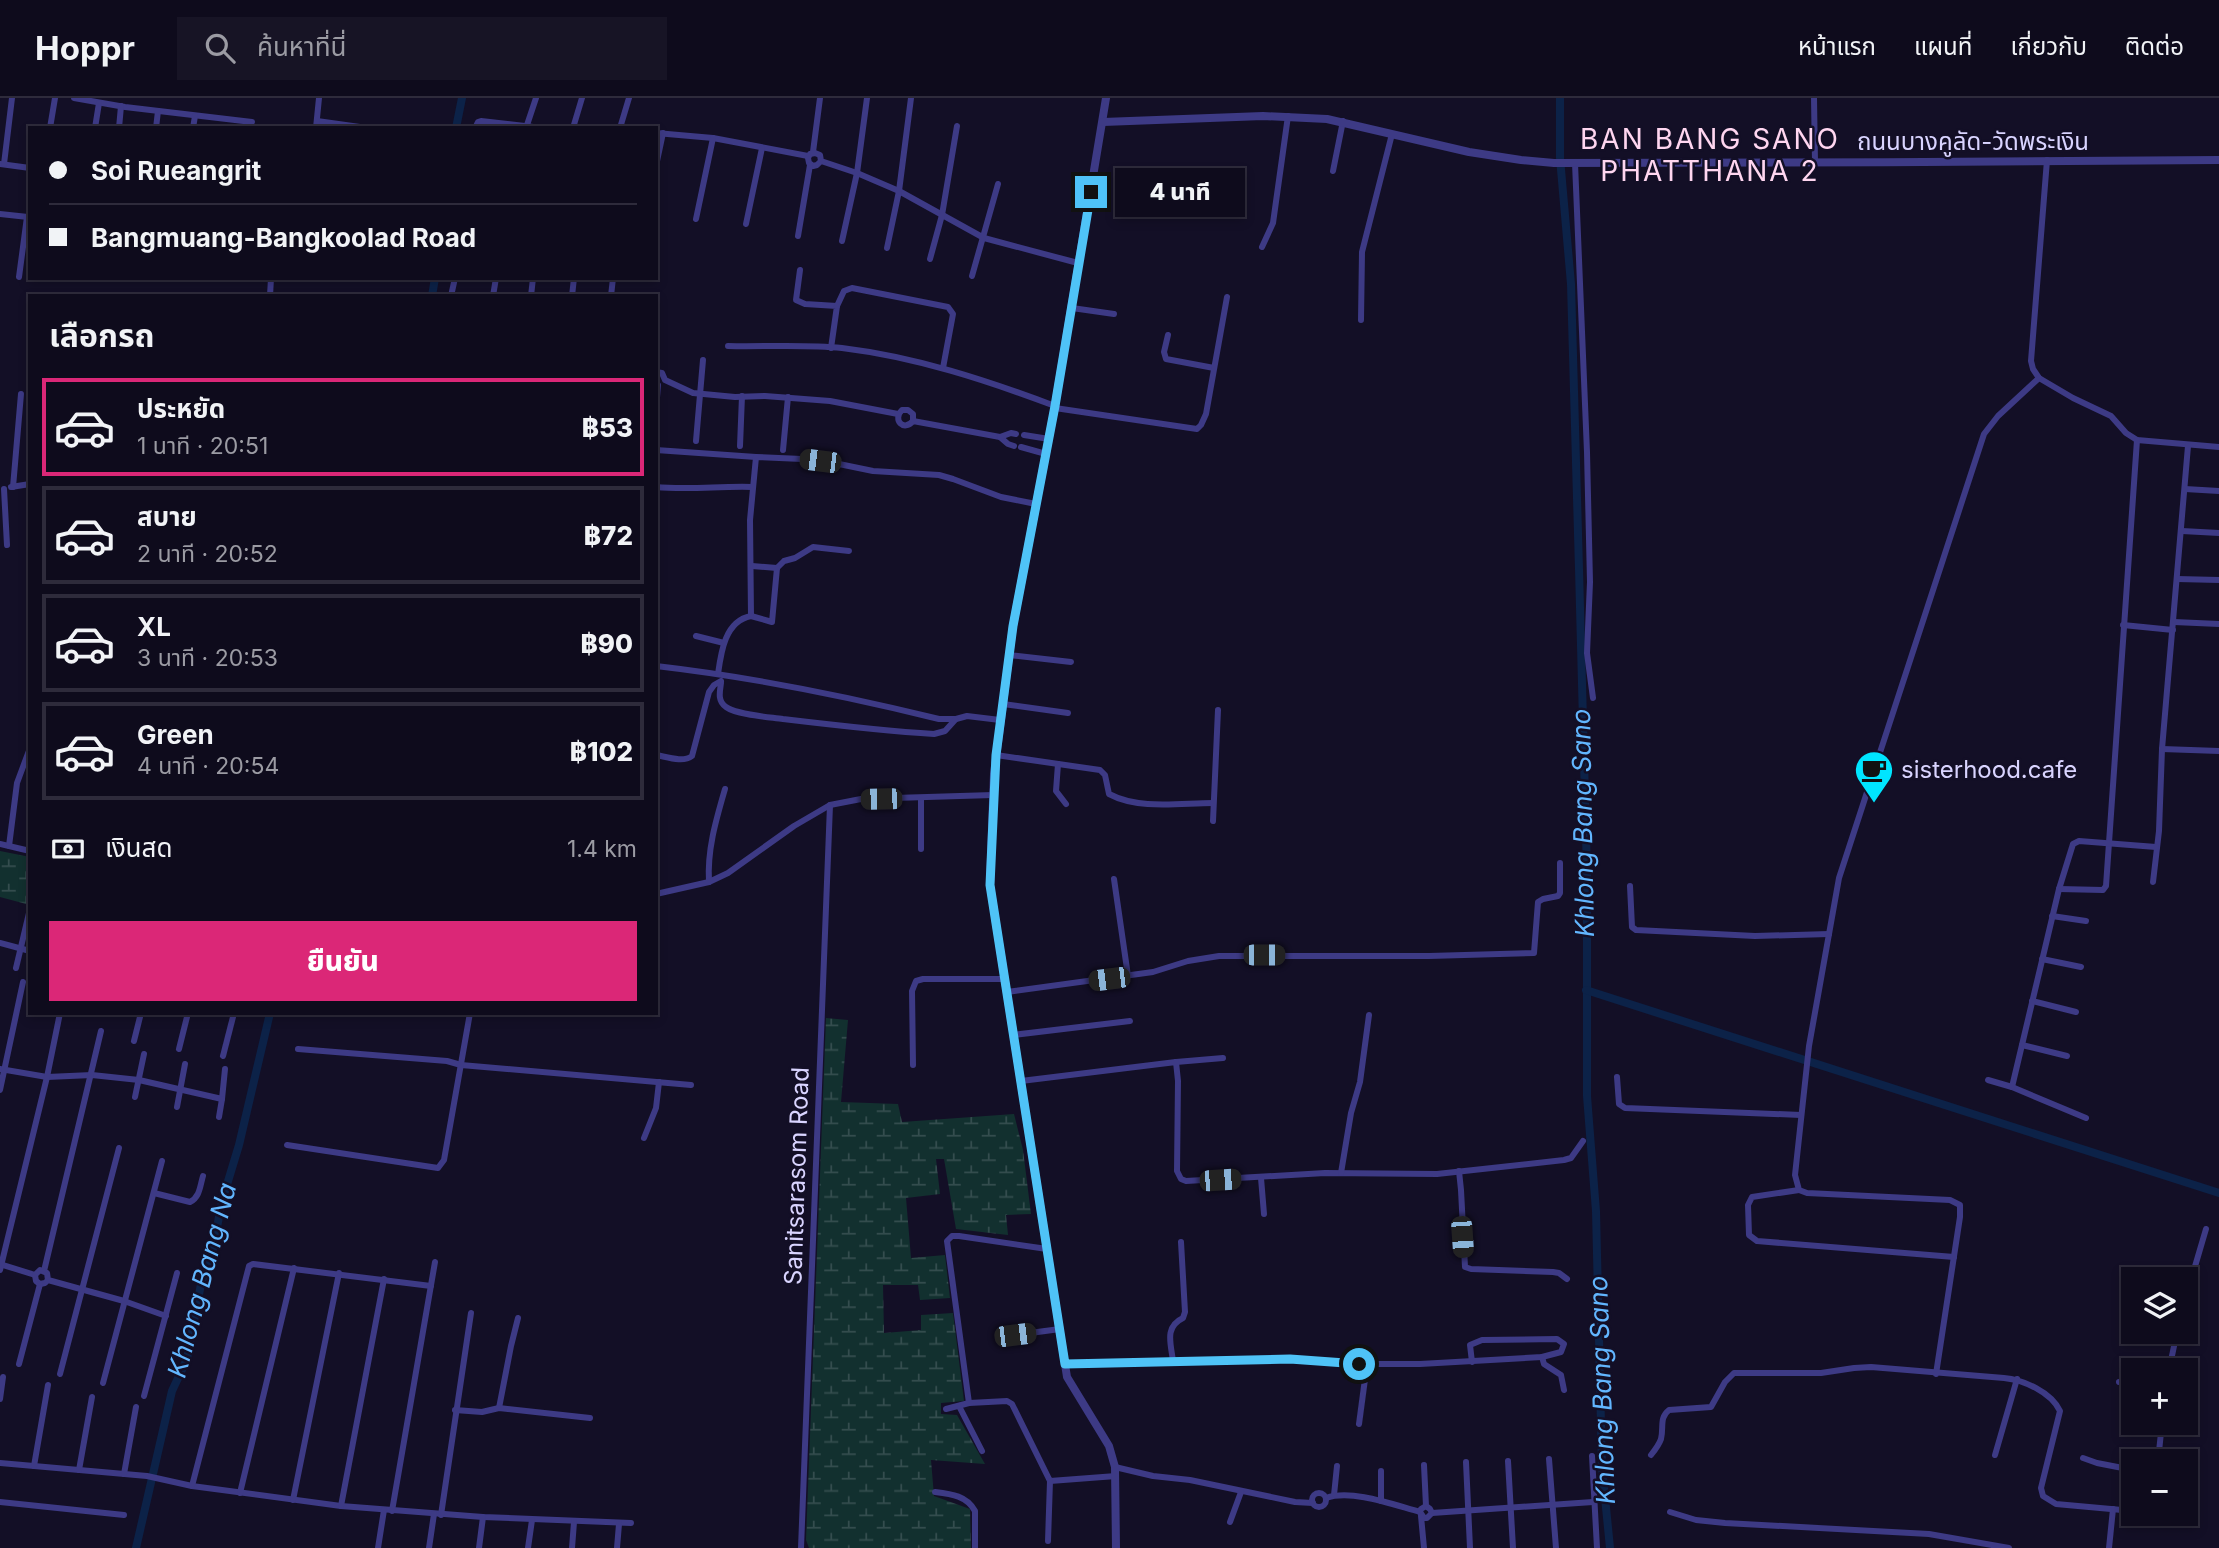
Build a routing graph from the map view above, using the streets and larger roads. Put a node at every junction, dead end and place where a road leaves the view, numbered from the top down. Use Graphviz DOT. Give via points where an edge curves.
graph roads {
  1 [pos="12,98"];
  2 [pos="55,98"];
  3 [pos="74,98"];
  4 [pos="319,98"];
  5 [pos="536,98"];
  6 [pos="582,98"];
  7 [pos="629,98"];
  8 [pos="820,98"];
  9 [pos="867,98"];
  10 [pos="911,98"];
  11 [pos="1105,98"];
  12 [pos="1814,98"];
  13 [pos="99,103"];
  14 [pos="121,106"];
  15 [pos="158,111"];
  16 [pos="195,116"];
  17 [pos="1288,116"];
  18 [pos="1343,121"];
  19 [pos="252,122"];
  20 [pos="1103,122"];
  21 [pos="232,124"];
  22 [pos="316,124"];
  23 [pos="50,126"];
  24 [pos="95,126"];
  25 [pos="119,126"];
  26 [pos="156,126"];
  27 [pos="193,126"];
  28 [pos="342,126"];
  29 [pos="476,126"];
  30 [pos="518,126"];
  31 [pos="526,126"];
  32 [pos="574,126"];
  33 [pos="621,126"];
  34 [pos="957,126"];
  35 [pos="660,133"];
  36 [pos="1392,134"];
  37 [pos="713,138"];
  38 [pos="762,148"];
  39 [pos="811,154"];
  40 [pos="2047,160"];
  41 [pos="2219,160"];
  42 [pos="821,161"];
  43 [pos="1815,162"];
  44 [pos="1573,163"];
  45 [pos="2,164"];
  46 [pos="810,164"];
  47 [pos="28,168"];
  48 [pos="1333,171"];
  49 [pos="857,173"];
  50 [pos="998,184"];
  51 [pos="899,191"];
  52 [pos="0,214"];
  53 [pos="942,215"];
  54 [pos="28,217"];
  55 [pos="696,219"];
  56 [pos="746,224"];
  57 [pos="798,236"];
  58 [pos="984,238"];
  59 [pos="842,241"];
  60 [pos="1262,247"];
  61 [pos="887,248"];
  62 [pos="930,259"];
  63 [pos="1078,263"];
  64 [pos="800,270"];
  65 [pos="971,276"];
  66 [pos="19,277"];
  67 [pos="1227,297"];
  68 [pos="837,306"];
  69 [pos="1072,308"];
  70 [pos="1114,314"];
  71 [pos="1361,320"];
  72 [pos="1168,335"];
  73 [pos="728,346"];
  74 [pos="831,348"];
  75 [pos="703,360"];
  76 [pos="943,368"];
  77 [pos="1214,368"];
  78 [pos="658,372"];
  79 [pos="2039,378"];
  80 [pos="665,380"];
  81 [pos="658,384"];
  82 [pos="21,394"];
  83 [pos="700,394"];
  84 [pos="742,397"];
  85 [pos="788,397"];
  86 [pos="1055,407"];
  87 [pos="898,414"];
  88 [pos="913,421"];
  89 [pos="1000,437"];
  90 [pos="1048,439"];
  91 [pos="2137,440"];
  92 [pos="696,441"];
  93 [pos="740,446"];
  94 [pos="2188,446"];
  95 [pos="2219,447"];
  96 [pos="658,450"];
  97 [pos="783,450"];
  98 [pos="1046,454"];
  99 [pos="756,457"];
  100 [pos="28,484"];
  101 [pos="13,487"];
  102 [pos="658,487"];
  103 [pos="752,487"];
  104 [pos="2,489"];
  105 [pos="2185,489"];
  106 [pos="2219,491"];
  107 [pos="1036,504"];
  108 [pos="2182,531"];
  109 [pos="2219,533"];
  110 [pos="6,545"];
  111 [pos="849,551"];
  112 [pos="752,566"];
  113 [pos="777,568"];
  114 [pos="2178,579"];
  115 [pos="2219,580"];
  116 [pos="751,616"];
  117 [pos="2174,622"];
  118 [pos="2219,624"];
  119 [pos="2123,625"];
  120 [pos="2173,630"];
  121 [pos="696,636"];
  122 [pos="724,643"];
  123 [pos="1009,655"];
  124 [pos="1071,662"];
  125 [pos="658,666"];
  126 [pos="720,677"];
  127 [pos="1592,698"];
  128 [pos="1003,704"];
  129 [pos="1218,710"];
  130 [pos="1068,713"];
  131 [pos="956,719"];
  132 [pos="1000,720"];
  133 [pos="2162,749"];
  134 [pos="2219,751"];
  135 [pos="28,753"];
  136 [pos="658,755"];
  137 [pos="996,755"];
  138 [pos="1058,764"];
  139 [pos="725,789"];
  140 [pos="993,795"];
  141 [pos="921,798"];
  142 [pos="1213,803"];
  143 [pos="1066,804"];
  144 [pos="830,805"];
  145 [pos="1213,821"];
  146 [pos="0,844"];
  147 [pos="2108,844"];
  148 [pos="9,846"];
  149 [pos="2157,847"];
  150 [pos="921,849"];
  151 [pos="28,850"];
  152 [pos="1560,863"];
  153 [pos="1114,879"];
  154 [pos="709,882"];
  155 [pos="2153,882"];
  156 [pos="1630,886"];
  157 [pos="2059,889"];
  158 [pos="658,894"];
  159 [pos="2052,916"];
  160 [pos="28,917"];
  161 [pos="2086,921"];
  162 [pos="1829,934"];
  163 [pos="0,943"];
  164 [pos="20,948"];
  165 [pos="28,950"];
  166 [pos="2042,959"];
  167 [pos="2081,967"];
  168 [pos="16,968"];
  169 [pos="1128,976"];
  170 [pos="1005,979"];
  171 [pos="23,982"];
  172 [pos="1007,992"];
  173 [pos="2032,1002"];
  174 [pos="2076,1012"];
  175 [pos="60,1015"];
  176 [pos="140,1015"];
  177 [pos="188,1015"];
  178 [pos="233,1015"];
  179 [pos="470,1015"];
  180 [pos="1370,1015"];
  181 [pos="1130,1021"];
  182 [pos="101,1031"];
  183 [pos="1013,1035"];
  184 [pos="134,1041"];
  185 [pos="2022,1045"];
  186 [pos="179,1049"];
  187 [pos="298,1049"];
  188 [pos="144,1054"];
  189 [pos="223,1056"];
  190 [pos="2067,1056"];
  191 [pos="1223,1058"];
  192 [pos="1176,1062"];
  193 [pos="185,1064"];
  194 [pos="461,1065"];
  195 [pos="914,1065"];
  196 [pos="3,1069"];
  197 [pos="225,1069"];
  198 [pos="92,1075"];
  199 [pos="47,1077"];
  200 [pos="1617,1077"];
  201 [pos="139,1080"];
  202 [pos="1988,1080"];
  203 [pos="1021,1081"];
  204 [pos="659,1082"];
  205 [pos="691,1085"];
  206 [pos="2012,1087"];
  207 [pos="180,1089"];
  208 [pos="0,1090"];
  209 [pos="135,1097"];
  210 [pos="222,1099"];
  211 [pos="177,1107"];
  212 [pos="1801,1115"];
  213 [pos="219,1117"];
  214 [pos="2086,1118"];
  215 [pos="644,1138"];
  216 [pos="1583,1141"];
  217 [pos="287,1145"];
  218 [pos="119,1148"];
  219 [pos="162,1161"];
  220 [pos="1458,1171"];
  221 [pos="1341,1173"];
  222 [pos="203,1176"];
  223 [pos="1261,1178"];
  224 [pos="1799,1190"];
  225 [pos="154,1193"];
  226 [pos="1264,1214"];
  227 [pos="2206,1229"];
  228 [pos="1181,1242"];
  229 [pos="1047,1249"];
  230 [pos="1954,1257"];
  231 [pos="435,1262"];
  232 [pos="0,1266"];
  233 [pos="2195,1267"];
  234 [pos="294,1268"];
  235 [pos="44,1271"];
  236 [pos="177,1273"];
  237 [pos="339,1273"];
  238 [pos="35,1275"];
  239 [pos="384,1279"];
  240 [pos="1567,1279"];
  241 [pos="48,1280"];
  242 [pos="40,1284"];
  243 [pos="431,1286"];
  244 [pos="83,1289"];
  245 [pos="124,1301"];
  246 [pos="471,1312"];
  247 [pos="166,1316"];
  248 [pos="518,1318"];
  249 [pos="1060,1329"];
  250 [pos="1005,1343"];
  251 [pos="1542,1357"];
  252 [pos="1173,1361"];
  253 [pos="1472,1362"];
  254 [pos="19,1364"];
  255 [pos="1065,1364"];
  256 [pos="1367,1364"];
  257 [pos="60,1374"];
  258 [pos="1936,1374"];
  259 [pos="3,1377"];
  260 [pos="2017,1379"];
  261 [pos="103,1383"];
  262 [pos="48,1385"];
  263 [pos="1564,1390"];
  264 [pos="144,1396"];
  265 [pos="92,1397"];
  266 [pos="0,1399"];
  267 [pos="969,1403"];
  268 [pos="959,1406"];
  269 [pos="136,1407"];
  270 [pos="499,1408"];
  271 [pos="946,1409"];
  272 [pos="455,1410"];
  273 [pos="590,1418"];
  274 [pos="1359,1424"];
  275 [pos="982,1451"];
  276 [pos="1651,1455"];
  277 [pos="1995,1455"];
  278 [pos="1592,1456"];
  279 [pos="2084,1458"];
  280 [pos="1549,1459"];
  281 [pos="1508,1461"];
  282 [pos="1466,1462"];
  283 [pos="0,1463"];
  284 [pos="1424,1465"];
  285 [pos="34,1466"];
  286 [pos="1337,1466"];
  287 [pos="2121,1468"];
  288 [pos="79,1470"];
  289 [pos="1116,1471"];
  290 [pos="1381,1471"];
  291 [pos="124,1474"];
  292 [pos="1050,1481"];
  293 [pos="192,1486"];
  294 [pos="935,1492"];
  295 [pos="1241,1492"];
  296 [pos="240,1493"];
  297 [pos="1334,1495"];
  298 [pos="293,1500"];
  299 [pos="1381,1501"];
  300 [pos="0,1502"];
  301 [pos="1593,1502"];
  302 [pos="1552,1504"];
  303 [pos="341,1506"];
  304 [pos="1426,1507"];
  305 [pos="1510,1507"];
  306 [pos="2113,1509"];
  307 [pos="384,1510"];
  308 [pos="2121,1510"];
  309 [pos="392,1511"];
  310 [pos="1468,1511"];
  311 [pos="1670,1512"];
  312 [pos="1432,1513"];
  313 [pos="437,1514"];
  314 [pos="1421,1514"];
  315 [pos="124,1515"];
  316 [pos="483,1517"];
  317 [pos="532,1520"];
  318 [pos="574,1522"];
  319 [pos="1230,1522"];
  320 [pos="631,1523"];
  321 [pos="619,1524"];
  322 [pos="1048,1541"];
  323 [pos="378,1548"];
  324 [pos="429,1548"];
  325 [pos="479,1548"];
  326 [pos="528,1548"];
  327 [pos="572,1548"];
  328 [pos="617,1548"];
  329 [pos="801,1548"];
  330 [pos="975,1548"];
  331 [pos="1116,1548"];
  332 [pos="1424,1548"];
  333 [pos="1471,1548"];
  334 [pos="1513,1548"];
  335 [pos="1556,1548"];
  336 [pos="1597,1548"];
  337 [pos="2009,1548"];
  338 [pos="2109,1548"];
  1 -- 45 [label="street"];
  2 -- 23 [label="street"];
  3 -- 13 [label="street"];
  4 -- 22 [label="street"];
  5 -- 31 [label="street"];
  6 -- 32 [label="street"];
  7 -- 33 [label="street"];
  8 -- 39 [label="street"];
  9 -- 49 [label="street"];
  10 -- 51 [label="street"];
  11 -- 20 [label="street"];
  12 -- 43 [label="street"];
  13 -- 14 [label="street"];
  13 -- 24 [label="street"];
  14 -- 15 [label="street"];
  14 -- 25 [label="street"];
  15 -- 16 [label="street"];
  15 -- 26 [label="street"];
  16 -- 21 [label="street"];
  16 -- 27 [label="street"];
  17 -- 18 [label="street, ถนนบางคูลัด-วัดพระเงิน"];
  17 -- 20 [label="street, ถนนบางคูลัด-วัดพระเงิน"];
  17 -- 60 [label="street" via="1273,223"];
  18 -- 36 [label="street, ถนนบางคูลัด-วัดพระเงิน"];
  18 -- 48 [label="street"];
  19 -- 21 [label="street"];
  20 -- 63 [label="street"];
  22 -- 28 [label="street"];
  29 -- 30 [label="street" via="481,121"];
  34 -- 53 [label="street"];
  35 -- 37 [label="street"];
  36 -- 44 [label="street, ถนนบางคูลัด-วัดพระเงิน" via="1469,152"];
  36 -- 71 [label="street" via="1362,252"];
  37 -- 38 [label="street"];
  37 -- 55 [label="street"];
  38 -- 39 [label="street"];
  38 -- 56 [label="street"];
  39 -- 42 [label="street" via="820,155"];
  39 -- 46 [label="street"];
  40 -- 41 [label="street, ถนนบางคูลัด-วัดพระเงิน"];
  40 -- 43 [label="street, ถนนบางคูลัด-วัดพระเงิน"];
  40 -- 79 [label="street" via="2031,361"];
  42 -- 46 [label="street"];
  42 -- 49 [label="street"];
  43 -- 44 [label="street, ถนนบางคูลัด-วัดพระเงิน"];
  44 -- 127 [label="street" via="1587,428 1587,653"];
  45 -- 47 [label="street"];
  46 -- 57 [label="street"];
  49 -- 51 [label="street"];
  49 -- 59 [label="street"];
  50 -- 58 [label="street"];
  51 -- 53 [label="street"];
  51 -- 61 [label="street"];
  52 -- 54 [label="street"];
  53 -- 58 [label="street"];
  53 -- 62 [label="street"];
  54 -- 66 [label="street"];
  58 -- 63 [label="street"];
  58 -- 65 [label="street"];
  63 -- 69 [label="street"];
  64 -- 68 [label="street" via="796,300"];
  67 -- 77 [label="street"];
  68 -- 74 [label="street"];
  68 -- 76 [label="street" via="844,291 852,288 948,307 953,314"];
  69 -- 70 [label="street"];
  69 -- 86 [label="street"];
  72 -- 77 [label="street" via="1166,359"];
  73 -- 74 [label="street"];
  74 -- 76 [label="street"];
  75 -- 83 [label="street"];
  76 -- 86 [label="street"];
  77 -- 86 [label="street" via="1206,414 1197,429"];
  78 -- 80 [label="street"];
  79 -- 91 [label="street" via="2111,416"];
  79 -- 162 [label="street" via="1984,434 1842,869"];
  80 -- 81 [label="street"];
  80 -- 83 [label="street"];
  82 -- 101 [label="street"];
  83 -- 84 [label="street"];
  83 -- 92 [label="street"];
  84 -- 85 [label="street"];
  84 -- 93 [label="street"];
  85 -- 87 [label="street"];
  85 -- 97 [label="street"];
  86 -- 90 [label="street"];
  87 -- 88 [label="street" via="908,410"];
  87 -- 88 [label="street" via="904,426"];
  88 -- 89 [label="street"];
  89 -- 90 [label="street" via="1011,433"];
  89 -- 98 [label="street" via="1008,444"];
  90 -- 98 [label="street"];
  91 -- 94 [label="street"];
  91 -- 119 [label="street"];
  94 -- 95 [label="street"];
  94 -- 105 [label="street"];
  96 -- 99 [label="street"];
  98 -- 107 [label="street"];
  99 -- 103 [label="street"];
  99 -- 107 [label="street" via="939,475"];
  100 -- 101 [label="street"];
  101 -- 104 [label="street"];
  102 -- 103 [label="street"];
  103 -- 112 [label="street"];
  104 -- 110 [label="street"];
  105 -- 106 [label="street"];
  105 -- 108 [label="street"];
  107 -- 123 [label="street"];
  108 -- 109 [label="street"];
  108 -- 114 [label="street"];
  111 -- 113 [label="street" via="813,547"];
  112 -- 113 [label="street"];
  112 -- 116 [label="street"];
  113 -- 116 [label="street" via="772,622"];
  114 -- 115 [label="street"];
  114 -- 117 [label="street"];
  116 -- 122 [label="street" via="743,617 731,629"];
  117 -- 118 [label="street"];
  117 -- 120 [label="street"];
  119 -- 120 [label="street"];
  119 -- 147 [label="street"];
  120 -- 133 [label="street"];
  121 -- 122 [label="street"];
  122 -- 126 [label="street"];
  123 -- 124 [label="street"];
  123 -- 128 [label="street"];
  125 -- 126 [label="street"];
  126 -- 131 [label="street"];
  126 -- 131 [label="street" via="724,706 769,717 933,734 945,731"];
  126 -- 136 [label="street" via="709,692 692,756"];
  128 -- 130 [label="street"];
  128 -- 132 [label="street"];
  129 -- 142 [label="street"];
  131 -- 132 [label="street"];
  132 -- 137 [label="street"];
  133 -- 134 [label="street"];
  133 -- 149 [label="street"];
  135 -- 148 [label="street" via="17,783"];
  137 -- 138 [label="street"];
  137 -- 140 [label="street"];
  138 -- 142 [label="street" via="1103,771 1109,794 1121,800"];
  138 -- 143 [label="street" via="1056,791"];
  139 -- 154 [label="street" via="709,857"];
  140 -- 141 [label="street"];
  140 -- 170 [label="street" via="990,885"];
  141 -- 144 [label="street" via="861,799"];
  141 -- 150 [label="street"];
  142 -- 145 [label="street"];
  144 -- 154 [label="street"];
  144 -- 329 [label="street, Sanitsarasom Road"];
  146 -- 148 [label="street"];
  147 -- 149 [label="street"];
  147 -- 157 [label="street" via="2073,844"];
  147 -- 157 [label="street" via="2103,890"];
  148 -- 151 [label="street"];
  149 -- 155 [label="street"];
  152 -- 169 [label="street" via="1560,893 1538,902 1534,953 1219,956"];
  153 -- 169 [label="street"];
  154 -- 158 [label="street"];
  156 -- 162 [label="street" via="1632,927 1636,930 1755,936"];
  157 -- 159 [label="street"];
  159 -- 161 [label="street"];
  159 -- 166 [label="street"];
  160 -- 164 [label="street"];
  162 -- 212 [label="street"];
  163 -- 164 [label="street"];
  164 -- 165 [label="street"];
  164 -- 168 [label="street"];
  166 -- 167 [label="street"];
  166 -- 173 [label="street"];
  169 -- 172 [label="street"];
  170 -- 172 [label="street"];
  170 -- 195 [label="street" via="916,981 912,991"];
  171 -- 196 [label="street"];
  172 -- 183 [label="street"];
  173 -- 174 [label="street"];
  173 -- 185 [label="street"];
  175 -- 199 [label="street"];
  176 -- 184 [label="street"];
  177 -- 186 [label="street"];
  178 -- 189 [label="street"];
  179 -- 194 [label="street"];
  180 -- 221 [label="street"];
  181 -- 183 [label="street"];
  182 -- 198 [label="street"];
  183 -- 203 [label="street"];
  185 -- 190 [label="street"];
  185 -- 206 [label="street"];
  187 -- 194 [label="street"];
  188 -- 201 [label="street"];
  191 -- 192 [label="street"];
  192 -- 203 [label="street"];
  192 -- 223 [label="street" via="1178,1175 1200,1182"];
  193 -- 207 [label="street"];
  194 -- 204 [label="street"];
  194 -- 217 [label="street" via="444,1160 438,1168"];
  196 -- 199 [label="street"];
  196 -- 208 [label="street"];
  197 -- 210 [label="street"];
  198 -- 199 [label="street"];
  198 -- 201 [label="street"];
  198 -- 235 [label="street"];
  199 -- 232 [label="street"];
  200 -- 212 [label="street" via="1619,1104 1625,1108"];
  201 -- 207 [label="street"];
  201 -- 209 [label="street"];
  202 -- 206 [label="street"];
  203 -- 229 [label="street"];
  204 -- 205 [label="street"];
  204 -- 215 [label="street" via="656,1108"];
  206 -- 214 [label="street"];
  207 -- 210 [label="street"];
  207 -- 211 [label="street"];
  210 -- 213 [label="street"];
  212 -- 224 [label="street" via="1795,1175"];
  216 -- 220 [label="street" via="1571,1158 1564,1160"];
  218 -- 244 [label="street"];
  219 -- 225 [label="street"];
  220 -- 221 [label="street"];
  220 -- 240 [label="street" via="1465,1267 1553,1272"];
  221 -- 223 [label="street"];
  222 -- 225 [label="street" via="199,1193 190,1202"];
  223 -- 226 [label="street"];
  224 -- 230 [label="street" via="1955,1201 1962,1209"];
  224 -- 230 [label="street" via="1752,1197 1748,1205 1751,1238"];
  225 -- 245 [label="street"];
  227 -- 233 [label="street"];
  228 -- 252 [label="street" via="1185,1312 1170,1330"];
  229 -- 249 [label="street"];
  229 -- 267 [label="street" via="949,1237"];
  230 -- 258 [label="street"];
  231 -- 243 [label="street"];
  232 -- 238 [label="street"];
  234 -- 237 [label="street"];
  234 -- 293 [label="street" via="253,1264 246,1272"];
  234 -- 296 [label="street"];
  235 -- 238 [label="street"];
  235 -- 241 [label="street"];
  236 -- 247 [label="street"];
  237 -- 239 [label="street"];
  237 -- 298 [label="street"];
  238 -- 242 [label="street"];
  239 -- 243 [label="street"];
  239 -- 303 [label="street"];
  241 -- 242 [label="street"];
  241 -- 244 [label="street"];
  242 -- 254 [label="street"];
  243 -- 309 [label="street"];
  244 -- 245 [label="street"];
  244 -- 257 [label="street"];
  245 -- 247 [label="street"];
  245 -- 261 [label="street"];
  246 -- 272 [label="street"];
  247 -- 264 [label="street"];
  248 -- 270 [label="street"];
  249 -- 250 [label="street" via="1015,1335"];
  249 -- 255 [label="street"];
  251 -- 253 [label="street"];
  251 -- 253 [label="street" via="1557,1354 1564,1344 1558,1339 1482,1340 1470,1345"];
  251 -- 263 [label="street" via="1544,1364 1561,1375"];
  252 -- 255 [label="street"];
  252 -- 256 [label="street" via="1290,1359"];
  253 -- 256 [label="street"];
  255 -- 289 [label="street" via="1067,1377 1109,1446"];
  256 -- 274 [label="street"];
  258 -- 260 [label="street"];
  258 -- 276 [label="street" via="1871,1367 1821,1373 1734,1373 1711,1407 1665,1412 1660,1443"];
  259 -- 266 [label="street"];
  260 -- 277 [label="street"];
  260 -- 306 [label="street" via="2053,1400 2060,1411 2041,1488 2043,1496 2056,1504"];
  262 -- 285 [label="street"];
  265 -- 288 [label="street"];
  267 -- 268 [label="street"];
  267 -- 292 [label="street" via="1007,1401 1012,1405"];
  268 -- 271 [label="street"];
  268 -- 275 [label="street"];
  269 -- 291 [label="street"];
  270 -- 272 [label="street"];
  270 -- 273 [label="street"];
  272 -- 313 [label="street"];
  278 -- 301 [label="street"];
  279 -- 287 [label="street"];
  280 -- 302 [label="street"];
  281 -- 305 [label="street"];
  282 -- 310 [label="street"];
  283 -- 285 [label="street"];
  284 -- 304 [label="street"];
  285 -- 288 [label="street"];
  286 -- 297 [label="street"];
  288 -- 291 [label="street"];
  289 -- 292 [label="street"];
  289 -- 295 [label="street" via="1190,1479"];
  289 -- 331 [label="street"];
  290 -- 299 [label="street"];
  291 -- 293 [label="street"];
  292 -- 322 [label="street"];
  293 -- 296 [label="street"];
  294 -- 330 [label="street" via="961,1497 973,1507"];
  295 -- 297 [label="street" via="1313,1503 1315,1494"];
  295 -- 319 [label="street"];
  296 -- 298 [label="street"];
  297 -- 299 [label="street"];
  298 -- 303 [label="street"];
  299 -- 314 [label="street"];
  300 -- 315 [label="street"];
  301 -- 302 [label="street"];
  301 -- 336 [label="street"];
  302 -- 305 [label="street"];
  302 -- 335 [label="street"];
  303 -- 307 [label="street"];
  304 -- 312 [label="street"];
  304 -- 314 [label="street"];
  305 -- 310 [label="street"];
  305 -- 334 [label="street"];
  306 -- 308 [label="street"];
  306 -- 338 [label="street"];
  307 -- 309 [label="street"];
  307 -- 323 [label="street"];
  309 -- 313 [label="street"];
  310 -- 312 [label="street"];
  310 -- 333 [label="street"];
  311 -- 337 [label="street" via="1696,1520 1904,1532"];
  312 -- 314 [label="street" via="1427,1518"];
  313 -- 316 [label="street"];
  313 -- 324 [label="street"];
  314 -- 332 [label="street"];
  316 -- 317 [label="street"];
  316 -- 325 [label="street"];
  317 -- 318 [label="street"];
  317 -- 326 [label="street"];
  318 -- 321 [label="street"];
  318 -- 327 [label="street"];
  320 -- 321 [label="street"];
  321 -- 328 [label="street"];
}
